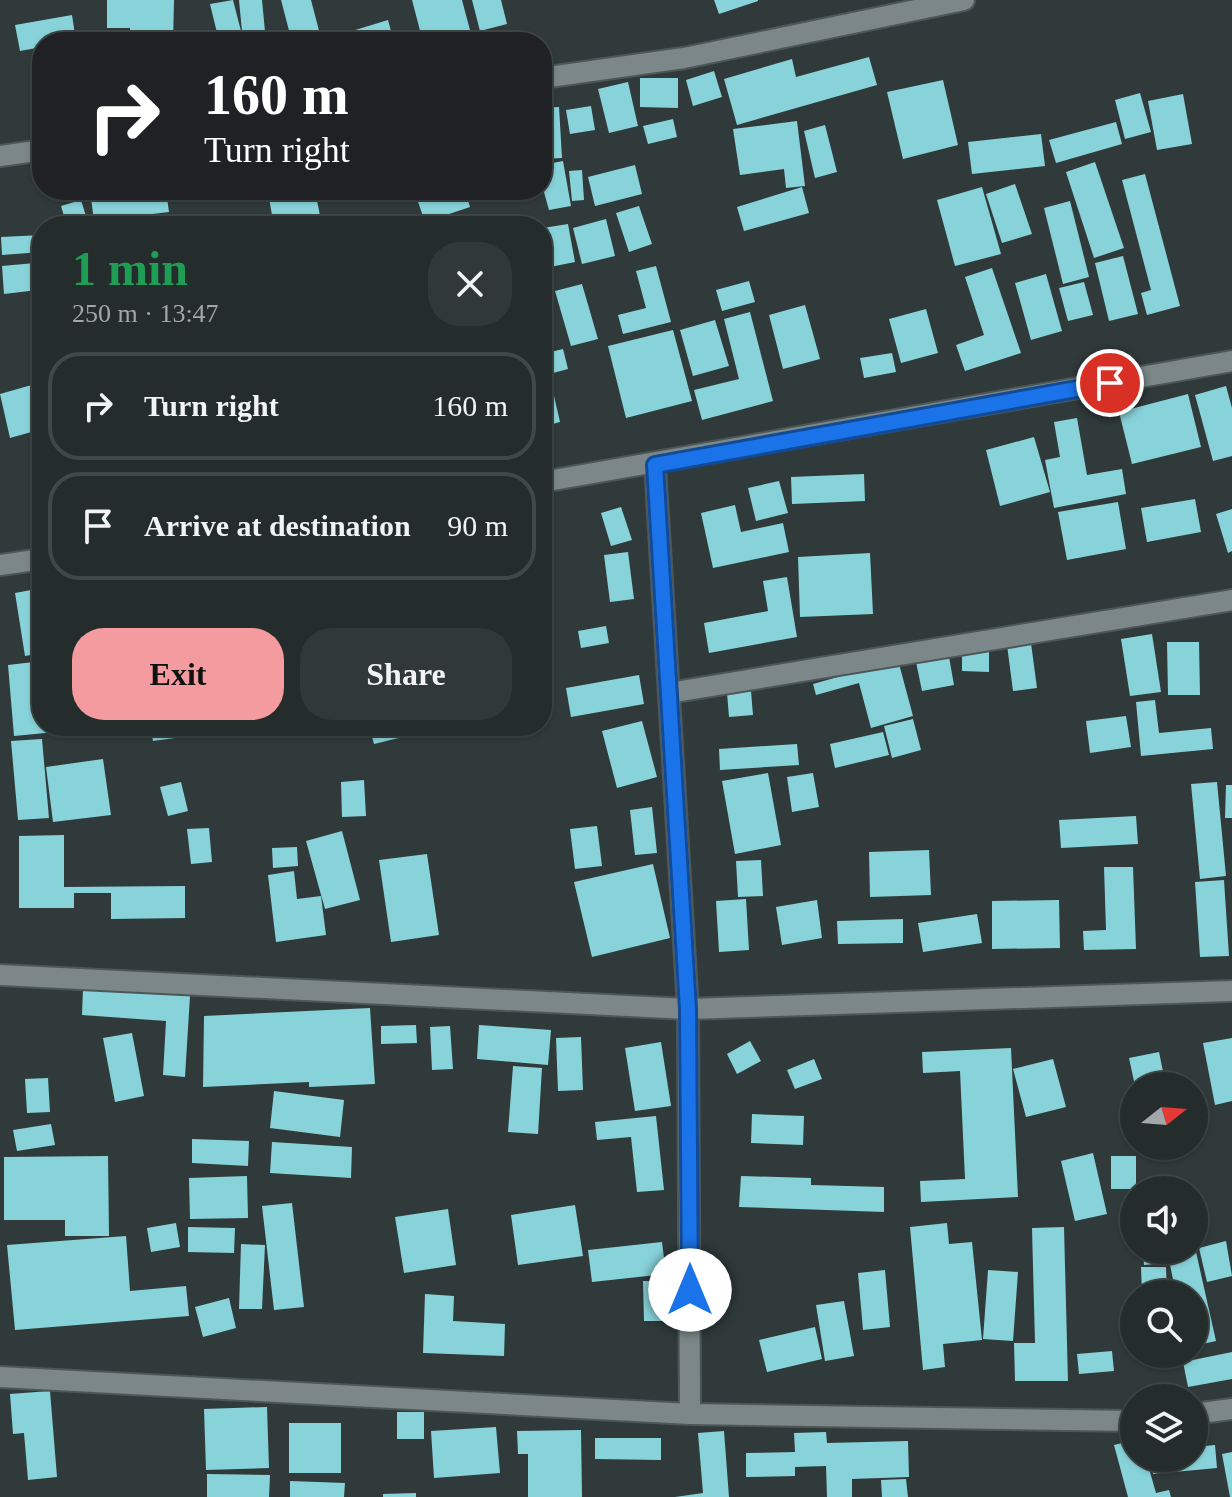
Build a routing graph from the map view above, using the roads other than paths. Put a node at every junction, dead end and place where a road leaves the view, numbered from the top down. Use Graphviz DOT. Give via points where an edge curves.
graph roads {
  1 [pos="964,0"];
  2 [pos="552,77"];
  3 [pos="32,151"];
  4 [pos="0,156"];
  5 [pos="1232,361"];
  6 [pos="655,465"];
  7 [pos="552,480"];
  8 [pos="32,560"];
  9 [pos="0,565"];
  10 [pos="1232,600"];
  11 [pos="669,693"];
  12 [pos="0,975"];
  13 [pos="1232,991"];
  14 [pos="688,1009"];
  15 [pos="0,1377"];
  16 [pos="1232,1409"];
  17 [pos="1208,1412"];
  18 [pos="690,1414"];
  19 [pos="1120,1421"];
  1 -- 2 [label="street" via="684,58"];
  3 -- 4 [label="street"];
  5 -- 6 [label="street"];
  6 -- 7 [label="street"];
  6 -- 11 [label="street"];
  8 -- 9 [label="street"];
  10 -- 11 [label="street"];
  11 -- 14 [label="street"];
  12 -- 14 [label="street"];
  13 -- 14 [label="street"];
  14 -- 18 [label="street"];
  15 -- 18 [label="street"];
  16 -- 17 [label="street"];
  18 -- 19 [label="street"];
}
